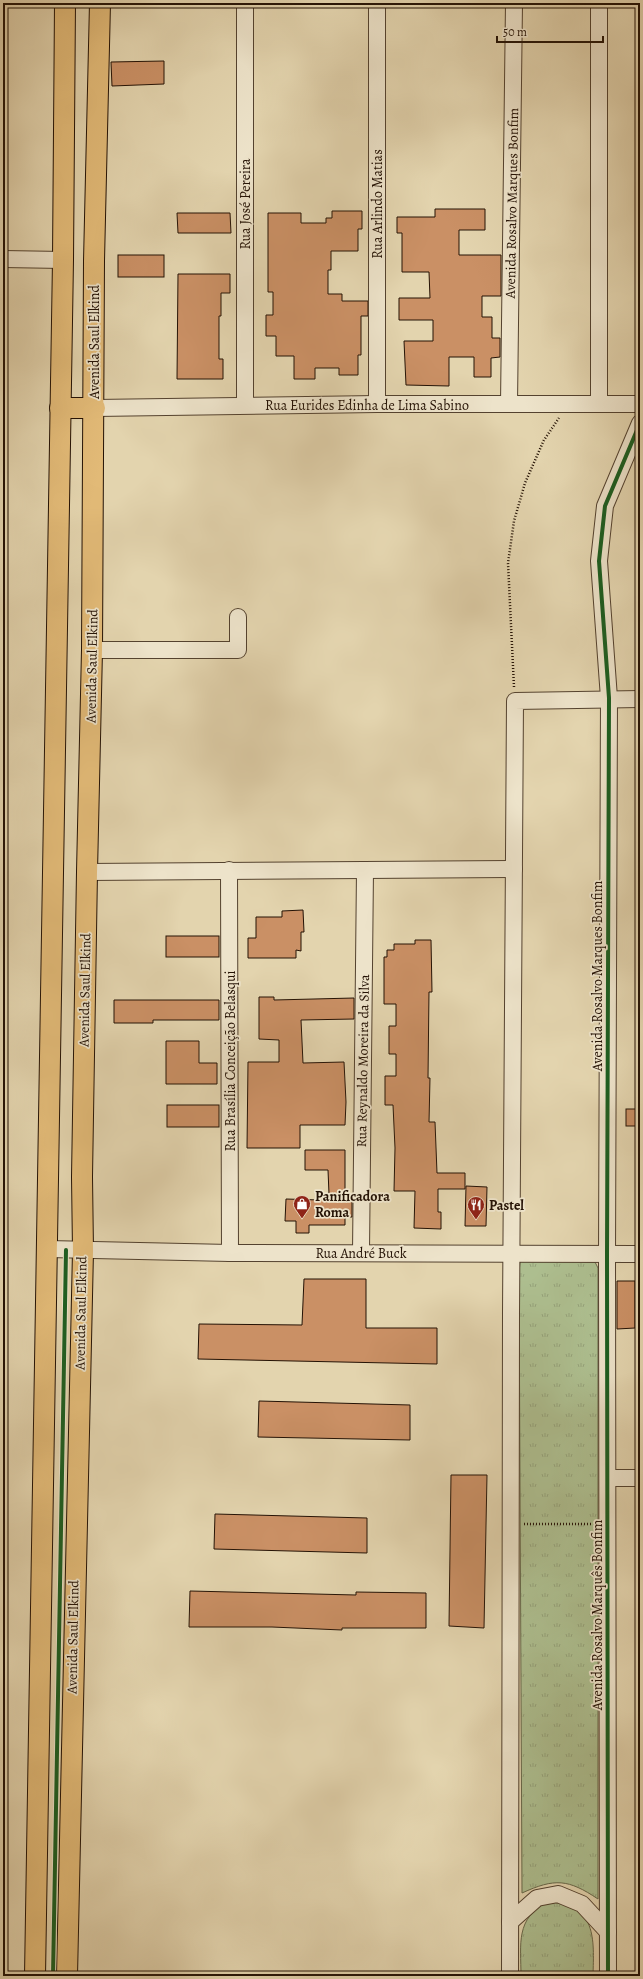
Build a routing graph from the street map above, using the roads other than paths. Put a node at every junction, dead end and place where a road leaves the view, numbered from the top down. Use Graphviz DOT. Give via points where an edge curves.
graph roads {
  1 [pos="65,3"];
  2 [pos="100,3"];
  3 [pos="245,3"];
  4 [pos="377,3"];
  5 [pos="514,3"];
  6 [pos="599,3"];
  7 [pos="3,259"];
  8 [pos="63,260"];
  9 [pos="378,404"];
  10 [pos="509,404"];
  11 [pos="600,404"];
  12 [pos="640,404"];
  13 [pos="245,405"];
  14 [pos="60,408"];
  15 [pos="95,408"];
  16 [pos="640,424"];
  17 [pos="238,617"];
  18 [pos="92,650"];
  19 [pos="609,698"];
  20 [pos="640,699"];
  21 [pos="514,869"];
  22 [pos="229,870"];
  23 [pos="365,870"];
  24 [pos="87,872"];
  25 [pos="48,1249"];
  26 [pos="83,1251"];
  27 [pos="361,1252"];
  28 [pos="230,1253"];
  29 [pos="512,1254"];
  30 [pos="607,1254"];
  31 [pos="640,1254"];
  32 [pos="608,1478"];
  33 [pos="640,1478"];
  34 [pos="510,1922"];
  35 [pos="608,1932"];
  36 [pos="35,1976"];
  37 [pos="67,1976"];
  38 [pos="510,1976"];
  39 [pos="608,1976"];
  1 -- 8 [label="main road"];
  2 -- 15 [label="main road, Avenida Saul Elkind" via="94,261"];
  3 -- 13 [label="street, Rua José Pereira"];
  4 -- 9 [label="street, Rua Arlindo Matias"];
  5 -- 10 [label="street, Avenida Rosalvo Marques Bonfim"];
  6 -- 11 [label="street"];
  7 -- 8 [label="street"];
  8 -- 14 [label="main road"];
  9 -- 10 [label="street, Rua Eurides Edinha de Lima Sabino"];
  9 -- 13 [label="street, Rua Eurides Edinha de Lima Sabino"];
  10 -- 11 [label="street, Rua Eurides Edinha de Lima Sabino"];
  11 -- 12 [label="street, Rua Eurides Edinha de Lima Sabino"];
  13 -- 15 [label="street, Rua Eurides Edinha de Lima Sabino"];
  14 -- 15 [label="main road"];
  14 -- 25 [label="main road"];
  15 -- 18 [label="main road, Avenida Saul Elkind"];
  16 -- 19 [label="street, Avenida Rosalvo Marques Bonfim" via="605,506 603,522 599,561"];
  17 -- 18 [label="street" via="238,650"];
  18 -- 24 [label="main road, Avenida Saul Elkind"];
  19 -- 20 [label="street"];
  19 -- 21 [label="street" via="515,701"];
  19 -- 30 [label="street, Avenida Rosalvo Marques Bonfim"];
  21 -- 23 [label="street"];
  21 -- 29 [label="street"];
  22 -- 23 [label="street"];
  22 -- 24 [label="street"];
  22 -- 28 [label="street, Rua Brasília Conceição Belasqui"];
  23 -- 27 [label="street, Rua Reynaldo Moreira da Silva"];
  24 -- 26 [label="main road, Avenida Saul Elkind"];
  25 -- 26 [label="street, Rua André Buck"];
  25 -- 36 [label="main road"];
  26 -- 28 [label="street, Rua André Buck"];
  26 -- 37 [label="main road, Avenida Saul Elkind"];
  27 -- 28 [label="street, Rua André Buck"];
  27 -- 29 [label="street, Rua André Buck"];
  29 -- 30 [label="street, Rua André Buck"];
  29 -- 34 [label="street"];
  30 -- 31 [label="street, Rua André Buck"];
  30 -- 32 [label="street, Avenida Rosalvo Marquês Bonfim"];
  32 -- 33 [label="street"];
  32 -- 35 [label="street, Avenida Rosalvo Marquês Bonfim"];
  34 -- 35 [label="street" via="537,1898 558,1894 582,1904"];
  34 -- 38 [label="street"];
  35 -- 39 [label="street, Avenida Rosalvo Marquês Bonfim"];
}
